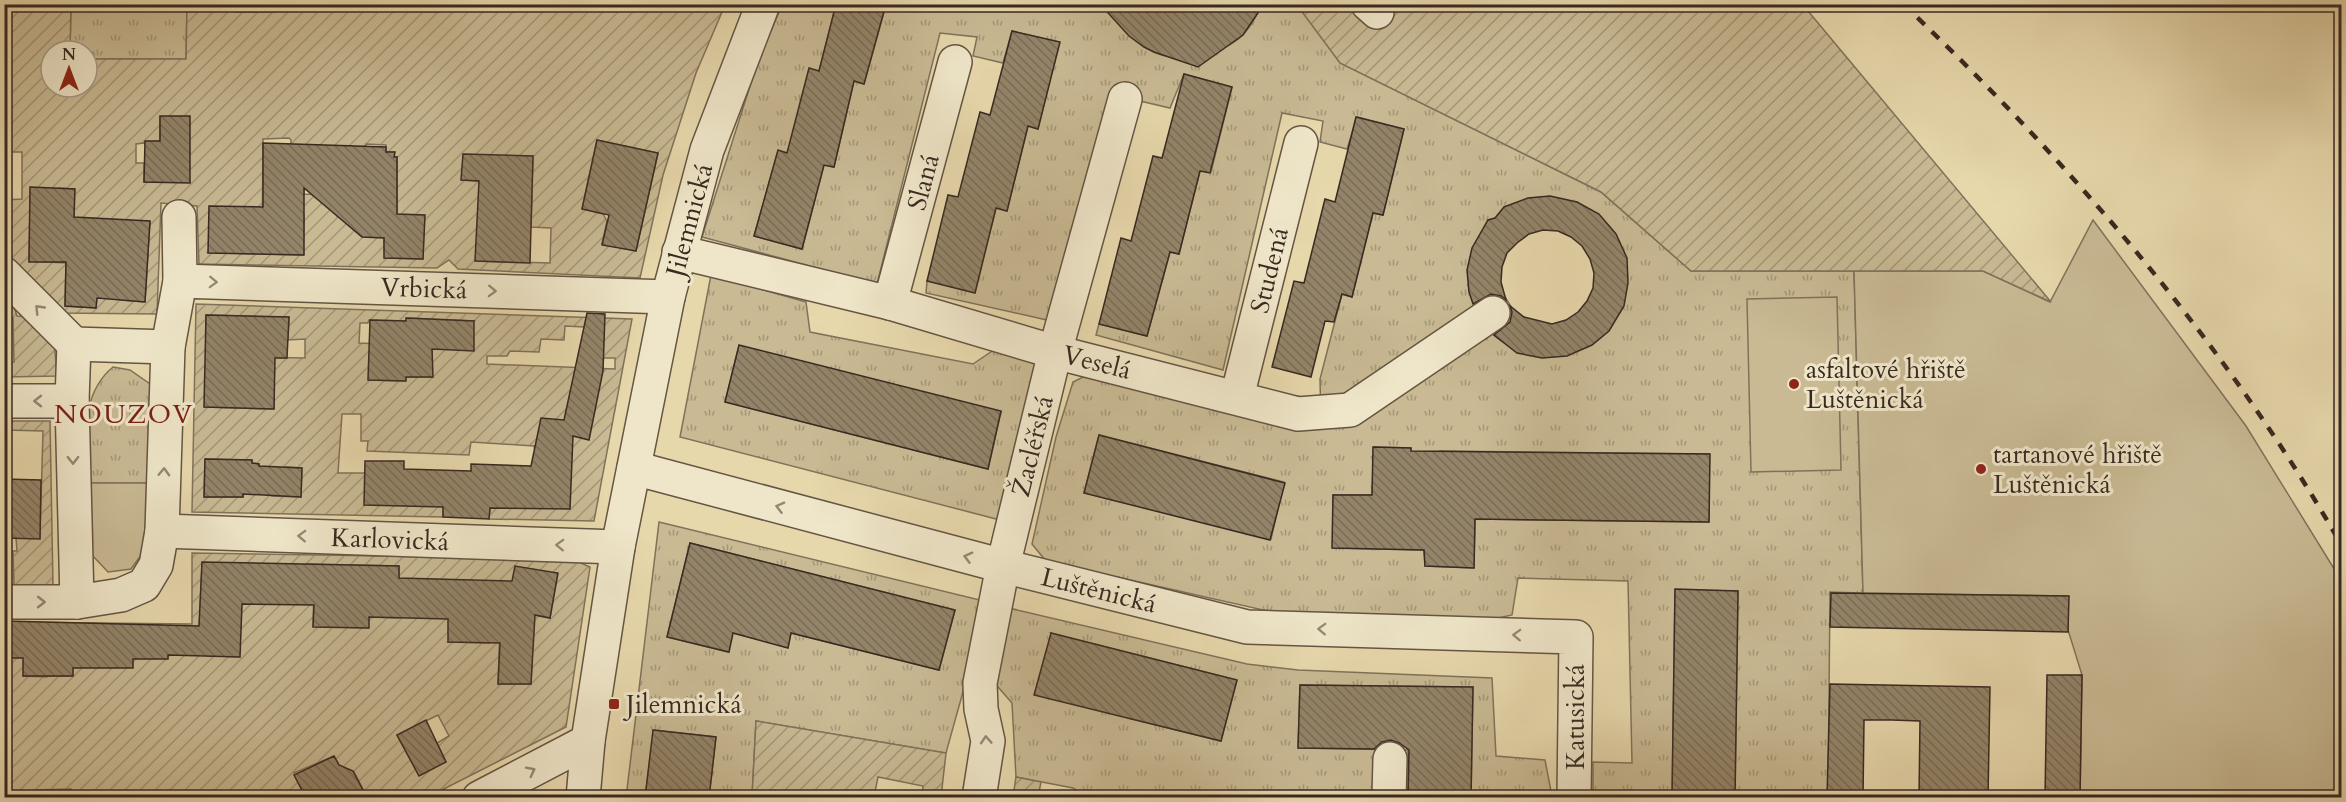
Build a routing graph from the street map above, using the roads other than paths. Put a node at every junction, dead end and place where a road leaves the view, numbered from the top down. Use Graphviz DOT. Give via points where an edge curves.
graph roads {
  1 [pos="763,4"];
  2 [pos="955,62"];
  3 [pos="1125,99"];
  4 [pos="1301,143"];
  5 [pos="179,217"];
  6 [pos="679,252"];
  7 [pos="4,274"];
  8 [pos="180,281"];
  9 [pos="668,297"];
  10 [pos="890,303"];
  11 [pos="1493,313"];
  12 [pos="74,344"];
  13 [pos="168,347"];
  14 [pos="1055,352"];
  15 [pos="1237,397"];
  16 [pos="4,401"];
  17 [pos="72,401"];
  18 [pos="634,468"];
  19 [pos="162,531"];
  20 [pos="618,547"];
  21 [pos="1003,566"];
  22 [pos="4,602"];
  23 [pos="77,602"];
  24 [pos="1576,637"];
  25 [pos="588,741"];
  26 [pos="1390,759"];
  27 [pos="479,798"];
  28 [pos="583,798"];
  29 [pos="979,798"];
  30 [pos="1389,798"];
  31 [pos="1574,798"];
  1 -- 6 [label="street, Jilemnická" via="707,150"];
  2 -- 10 [label="street, Slaná"];
  3 -- 14 [label="street, Žacléřská"];
  4 -- 15 [label="street, Studená"];
  5 -- 8 [label="street"];
  6 -- 9 [label="street, Jilemnická"];
  6 -- 10 [label="street, Veselá"];
  12 -- 7 [label="street, one-way"];
  8 -- 9 [label="street, Vrbická, one-way"];
  8 -- 13 [label="street"];
  9 -- 18 [label="street, Jilemnická"];
  10 -- 14 [label="street, Veselá"];
  11 -- 15 [label="street, Veselá" via="1350,410 1298,414"];
  12 -- 13 [label="street"];
  12 -- 17 [label="street"];
  19 -- 13 [label="street, one-way"];
  14 -- 15 [label="street, Veselá"];
  14 -- 21 [label="street, Žacléřská"];
  17 -- 16 [label="street, one-way"];
  17 -- 23 [label="street, one-way"];
  18 -- 20 [label="street, Jilemnická"];
  21 -- 18 [label="street, Luštěnická, one-way"];
  20 -- 19 [label="street, Karlovická, one-way"];
  19 -- 23 [label="street" via="156,565 144,585 121,595"];
  20 -- 25 [label="street, Jilemnická"];
  24 -- 21 [label="street, Luštěnická, one-way" via="1247,627"];
  29 -- 21 [label="street, Žacléřská, one-way" via="988,741 980,683"];
  22 -- 23 [label="street, one-way"];
  24 -- 31 [label="street, Katusická"];
  27 -- 25 [label="street, one-way"];
  25 -- 28 [label="street, Jilemnická"];
  26 -- 30 [label="street"];
}
